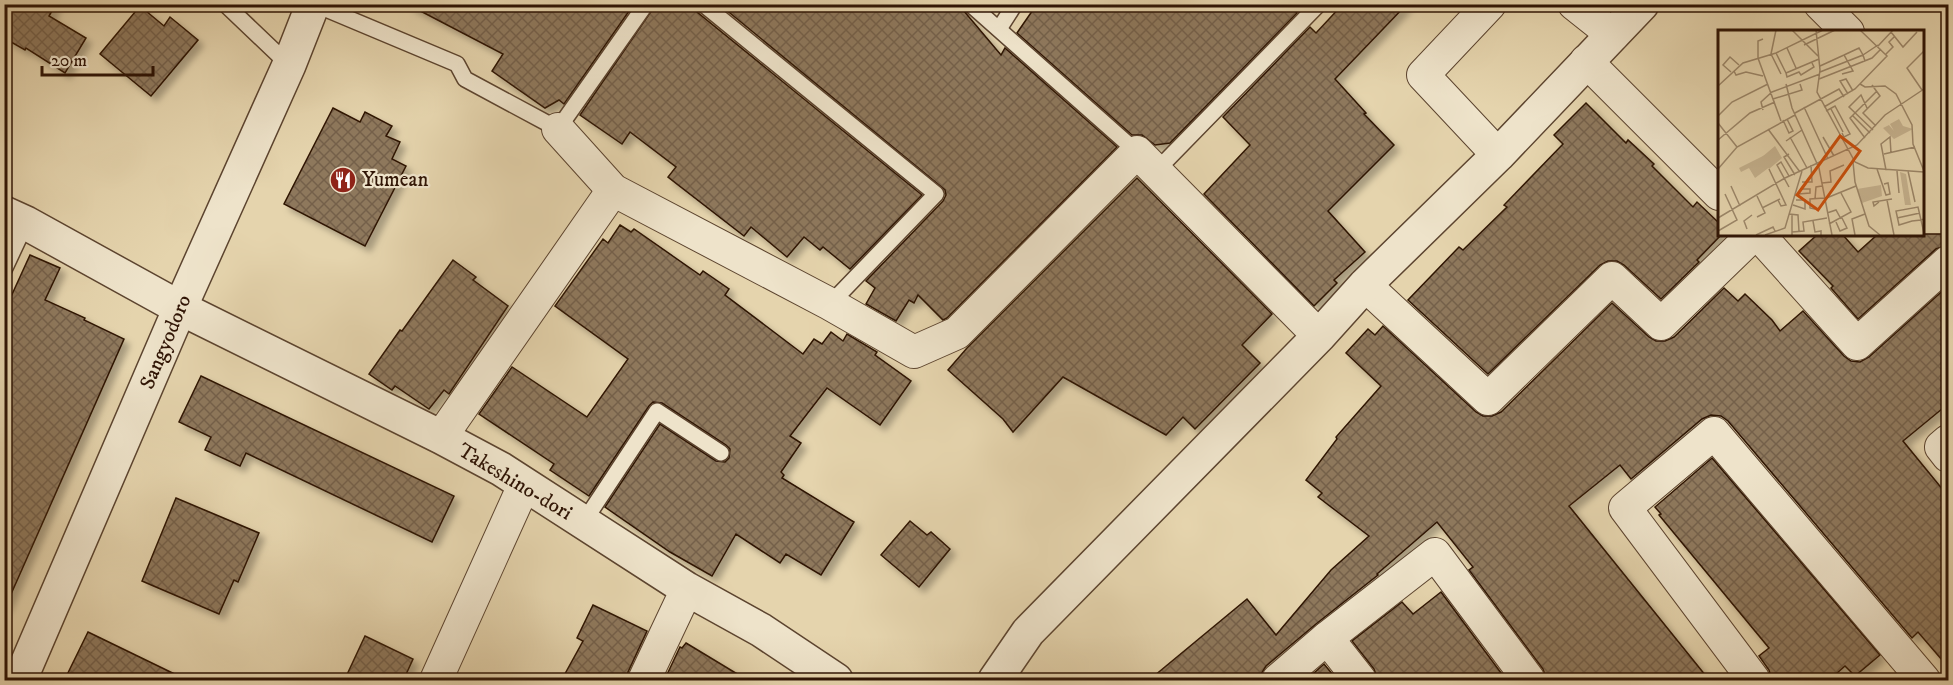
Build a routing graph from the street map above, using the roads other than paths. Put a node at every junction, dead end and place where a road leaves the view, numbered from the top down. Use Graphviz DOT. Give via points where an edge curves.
graph roads {
  1 [pos="225,4"];
  2 [pos="313,4"];
  3 [pos="646,4"];
  4 [pos="703,4"];
  5 [pos="970,4"];
  6 [pos="1015,4"];
  7 [pos="1320,4"];
  8 [pos="1490,4"];
  9 [pos="1574,4"];
  10 [pos="1642,4"];
  11 [pos="1820,4"];
  12 [pos="999,28"];
  13 [pos="1846,30"];
  14 [pos="1613,35"];
  15 [pos="1586,61"];
  16 [pos="289,65"];
  17 [pos="558,129"];
  18 [pos="1498,155"];
  19 [pos="1147,161"];
  20 [pos="613,190"];
  21 [pos="1718,193"];
  22 [pos="15,218"];
  23 [pos="1754,236"];
  24 [pos="1758,236"];
  25 [pos="1948,262"];
  26 [pos="4,270"];
  27 [pos="1365,285"];
  28 [pos="830,304"];
  29 [pos="180,308"];
  30 [pos="1319,336"];
  31 [pos="441,437"];
  32 [pos="1948,441"];
  33 [pos="721,453"];
  34 [pos="1948,456"];
  35 [pos="524,485"];
  36 [pos="583,523"];
  37 [pos="687,588"];
  38 [pos="1327,638"];
  39 [pos="1948,671"];
  40 [pos="20,681"];
  41 [pos="436,681"];
  42 [pos="644,681"];
  43 [pos="836,681"];
  44 [pos="995,681"];
  45 [pos="1278,681"];
  46 [pos="1360,681"];
  47 [pos="1530,681"];
  48 [pos="1754,681"];
  49 [pos="1925,681"];
  1 -- 16 [label="lane"];
  2 -- 16 [label="street, Sangyodoro"];
  2 -- 17 [label="lane" via="457,64 465,79"];
  3 -- 17 [label="lane"];
  4 -- 28 [label="lane" via="936,194"];
  5 -- 12 [label="lane"];
  6 -- 12 [label="lane"];
  7 -- 19 [label="lane"];
  8 -- 18 [label="street" via="1423,75"];
  9 -- 14 [label="street"];
  10 -- 14 [label="street"];
  11 -- 13 [label="street"];
  12 -- 19 [label="lane"];
  14 -- 15 [label="street"];
  15 -- 18 [label="street"];
  15 -- 21 [label="street"];
  16 -- 29 [label="street, Sangyodoro"];
  17 -- 20 [label="street"];
  18 -- 27 [label="street"];
  19 -- 28 [label="street" via="957,333 914,352"];
  19 -- 30 [label="street"];
  20 -- 28 [label="street"];
  20 -- 31 [label="street"];
  22 -- 26 [label="lane"];
  22 -- 29 [label="street, Takeshino-dori"];
  23 -- 27 [label="street" via="1661,324 1612,278 1488,399"];
  24 -- 25 [label="street" via="1857,344"];
  27 -- 30 [label="street"];
  29 -- 31 [label="street, Takeshino-dori"];
  29 -- 40 [label="street, Sangyodoro"];
  30 -- 44 [label="street" via="1028,632"];
  31 -- 35 [label="street, Takeshino-dori"];
  32 -- 34 [label="street" via="1941,447"];
  33 -- 36 [label="lane" via="657,411"];
  35 -- 36 [label="street, Takeshino-dori"];
  35 -- 41 [label="street"];
  36 -- 37 [label="street, Takeshino-dori"];
  37 -- 42 [label="street"];
  37 -- 43 [label="street, Takeshino-dori" via="761,630"];
  38 -- 45 [label="street"];
  38 -- 46 [label="street"];
  38 -- 47 [label="street" via="1435,554"];
  39 -- 49 [label="street"];
  48 -- 49 [label="street" via="1624,508 1714,433"];
}
